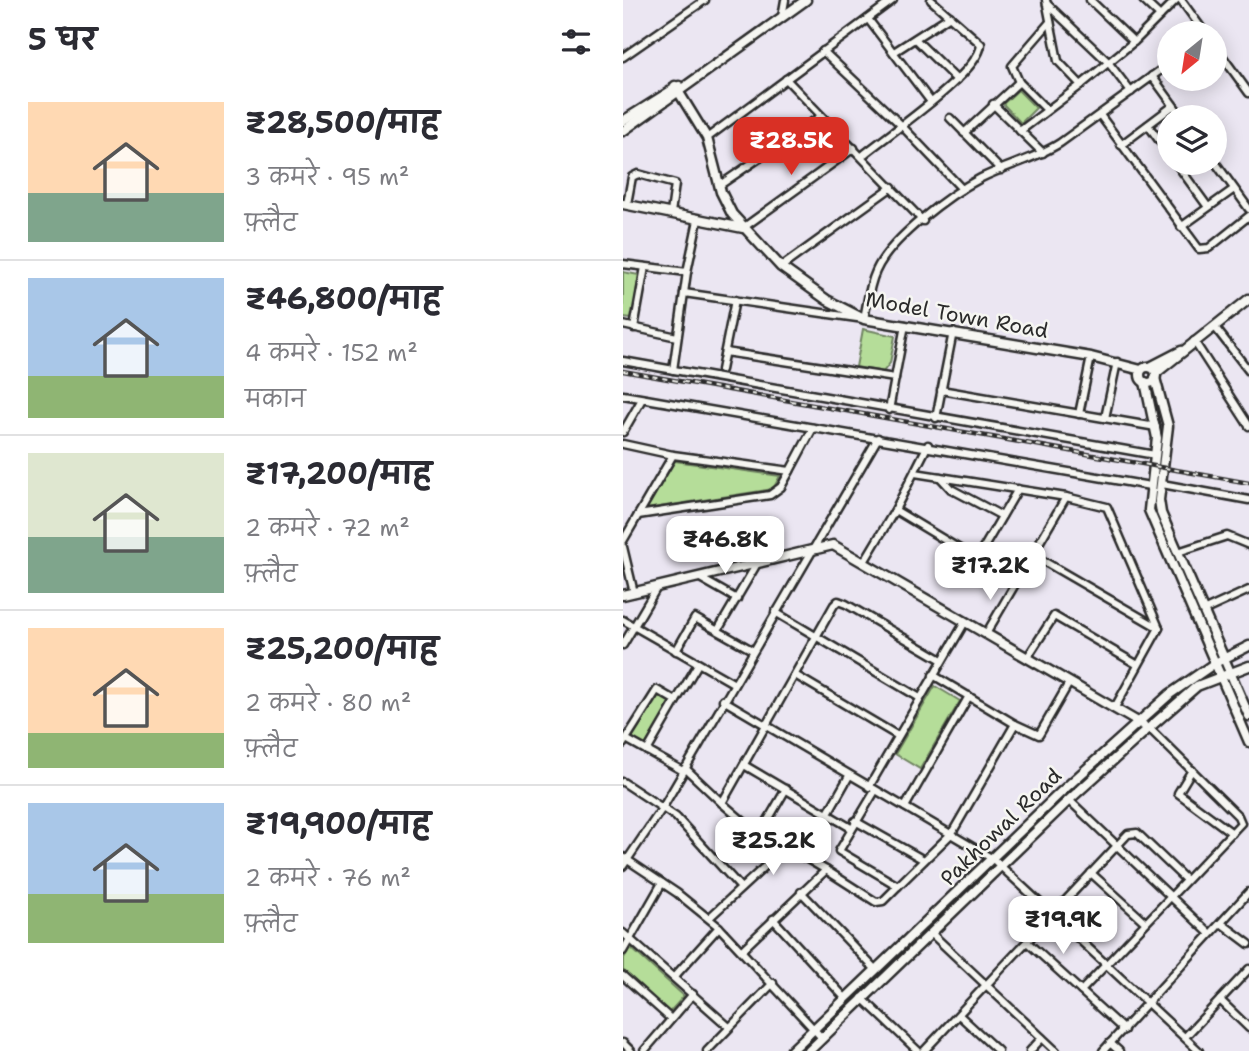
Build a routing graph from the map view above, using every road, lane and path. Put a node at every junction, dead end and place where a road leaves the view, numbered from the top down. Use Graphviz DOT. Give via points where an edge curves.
graph roads {
  1 [pos="705,0"];
  2 [pos="785,0"];
  3 [pos="806,0"];
  4 [pos="893,0"];
  5 [pos="931,0"];
  6 [pos="1090,0"];
  7 [pos="1143,0"];
  8 [pos="1176,0"];
  9 [pos="1181,0"];
  10 [pos="1045,1"];
  11 [pos="950,16"];
  12 [pos="1160,16"];
  13 [pos="782,17"];
  14 [pos="868,19"];
  15 [pos="1196,21"];
  16 [pos="1050,22"];
  17 [pos="915,38"];
  18 [pos="1133,42"];
  19 [pos="823,51"];
  20 [pos="894,51"];
  21 [pos="623,57"];
  22 [pos="1108,62"];
  23 [pos="1227,63"];
  24 [pos="1157,72"];
  25 [pos="1152,76"];
  26 [pos="786,79"];
  27 [pos="957,80"];
  28 [pos="1019,82"];
  29 [pos="1080,85"];
  30 [pos="680,88"];
  31 [pos="1131,92"];
  32 [pos="1249,93"];
  33 [pos="931,102"];
  34 [pos="993,104"];
  35 [pos="1172,105"];
  36 [pos="1047,110"];
  37 [pos="1100,115"];
  38 [pos="821,116"];
  39 [pos="950,118"];
  40 [pos="1157,118"];
  41 [pos="623,121"];
  42 [pos="900,124"];
  43 [pos="1148,125"];
  44 [pos="623,131"];
  45 [pos="1020,131"];
  46 [pos="964,133"];
  47 [pos="1157,137"];
  48 [pos="707,138"];
  49 [pos="1121,145"];
  50 [pos="854,148"];
  51 [pos="1043,153"];
  52 [pos="862,156"];
  53 [pos="1001,170"];
  54 [pos="1184,175"];
  55 [pos="1224,175"];
  56 [pos="720,185"];
  57 [pos="892,187"];
  58 [pos="963,189"];
  59 [pos="1234,189"];
  60 [pos="625,204"];
  61 [pos="1208,208"];
  62 [pos="1249,209"];
  63 [pos="671,213"];
  64 [pos="1249,216"];
  65 [pos="698,220"];
  66 [pos="923,221"];
  67 [pos="1181,227"];
  68 [pos="743,228"];
  69 [pos="623,264"];
  70 [pos="645,267"];
  71 [pos="781,267"];
  72 [pos="687,272"];
  73 [pos="684,293"];
  74 [pos="1249,299"];
  75 [pos="735,300"];
  76 [pos="864,319"];
  77 [pos="623,325"];
  78 [pos="905,325"];
  79 [pos="1214,326"];
  80 [pos="634,328"];
  81 [pos="953,332"];
  82 [pos="677,337"];
  83 [pos="1194,341"];
  84 [pos="725,352"];
  85 [pos="1091,357"];
  86 [pos="623,361"];
  87 [pos="1117,362"];
  88 [pos="673,370"];
  89 [pos="721,370"];
  90 [pos="1249,370"];
  91 [pos="1150,372"];
  92 [pos="895,378"];
  93 [pos="941,390"];
  94 [pos="623,396"];
  95 [pos="642,399"];
  96 [pos="889,410"];
  97 [pos="1079,414"];
  98 [pos="936,418"];
  99 [pos="1105,418"];
  100 [pos="1249,426"];
  101 [pos="1156,427"];
  102 [pos="813,428"];
  103 [pos="623,432"];
  104 [pos="878,438"];
  105 [pos="623,444"];
  106 [pos="927,445"];
  107 [pos="673,455"];
  108 [pos="1155,455"];
  109 [pos="790,471"];
  110 [pos="915,473"];
  111 [pos="940,477"];
  112 [pos="1162,484"];
  113 [pos="1150,486"];
  114 [pos="1018,489"];
  115 [pos="1066,497"];
  116 [pos="1249,500"];
  117 [pos="895,510"];
  118 [pos="638,515"];
  119 [pos="1002,516"];
  120 [pos="623,541"];
  121 [pos="1249,545"];
  122 [pos="623,547"];
  123 [pos="811,550"];
  124 [pos="1178,552"];
  125 [pos="1033,555"];
  126 [pos="977,559"];
  127 [pos="758,562"];
  128 [pos="864,562"];
  129 [pos="700,578"];
  130 [pos="1016,583"];
  131 [pos="656,589"];
  132 [pos="1249,590"];
  133 [pos="634,593"];
  134 [pos="623,595"];
  135 [pos="737,599"];
  136 [pos="1203,611"];
  137 [pos="775,612"];
  138 [pos="623,620"];
  139 [pos="965,622"];
  140 [pos="634,626"];
  141 [pos="1159,628"];
  142 [pos="718,630"];
  143 [pos="986,634"];
  144 [pos="817,636"];
  145 [pos="623,645"];
  146 [pos="1249,646"];
  147 [pos="752,650"];
  148 [pos="676,651"];
  149 [pos="1027,658"];
  150 [pos="942,660"];
  151 [pos="1219,660"];
  152 [pos="698,664"];
  153 [pos="1138,665"];
  154 [pos="1249,666"];
  155 [pos="795,675"];
  156 [pos="933,675"];
  157 [pos="1231,675"];
  158 [pos="1221,679"];
  159 [pos="733,683"];
  160 [pos="1069,683"];
  161 [pos="969,696"];
  162 [pos="921,698"];
  163 [pos="723,700"];
  164 [pos="676,701"];
  165 [pos="1114,709"];
  166 [pos="1249,716"];
  167 [pos="1139,723"];
  168 [pos="1015,724"];
  169 [pos="767,726"];
  170 [pos="1149,728"];
  171 [pos="898,736"];
  172 [pos="624,742"];
  173 [pos="1249,742"];
  174 [pos="647,751"];
  175 [pos="744,765"];
  176 [pos="684,769"];
  177 [pos="1192,770"];
  178 [pos="849,776"];
  179 [pos="623,782"];
  180 [pos="786,789"];
  181 [pos="871,789"];
  182 [pos="1069,800"];
  183 [pos="722,803"];
  184 [pos="663,807"];
  185 [pos="905,807"];
  186 [pos="827,814"];
  187 [pos="853,825"];
  188 [pos="761,832"];
  189 [pos="952,833"];
  190 [pos="1232,833"];
  191 [pos="1117,845"];
  192 [pos="786,847"];
  193 [pos="803,857"];
  194 [pos="993,859"];
  195 [pos="924,860"];
  196 [pos="624,861"];
  197 [pos="1001,867"];
  198 [pos="826,870"];
  199 [pos="1091,873"];
  200 [pos="1186,880"];
  201 [pos="662,883"];
  202 [pos="898,886"];
  203 [pos="741,888"];
  204 [pos="801,892"];
  205 [pos="1249,892"];
  206 [pos="1171,895"];
  207 [pos="1051,914"];
  208 [pos="709,918"];
  209 [pos="773,919"];
  210 [pos="1145,922"];
  211 [pos="1221,923"];
  212 [pos="719,927"];
  213 [pos="623,933"];
  214 [pos="1209,933"];
  215 [pos="932,934"];
  216 [pos="631,938"];
  217 [pos="1027,942"];
  218 [pos="1249,944"];
  219 [pos="742,950"];
  220 [pos="623,951"];
  221 [pos="1106,964"];
  222 [pos="1249,969"];
  223 [pos="876,970"];
  224 [pos="623,976"];
  225 [pos="674,977"];
  226 [pos="773,983"];
  227 [pos="986,985"];
  228 [pos="1081,991"];
  229 [pos="693,994"];
  230 [pos="845,998"];
  231 [pos="862,998"];
  232 [pos="1220,1000"];
  233 [pos="1148,1002"];
  234 [pos="959,1014"];
  235 [pos="671,1019"];
  236 [pos="729,1027"];
  237 [pos="813,1028"];
  238 [pos="1249,1028"];
  239 [pos="1123,1030"];
  240 [pos="821,1037"];
  241 [pos="1185,1037"];
  242 [pos="1042,1038"];
  243 [pos="623,1043"];
  244 [pos="1110,1044"];
  245 [pos="631,1051"];
  246 [pos="643,1051"];
  247 [pos="707,1051"];
  248 [pos="791,1051"];
  249 [pos="809,1051"];
  250 [pos="918,1051"];
  251 [pos="925,1051"];
  252 [pos="998,1051"];
  253 [pos="1030,1051"];
  254 [pos="1056,1051"];
  255 [pos="1103,1051"];
  256 [pos="1119,1051"];
  257 [pos="1199,1051"];
  1 -- 21 [label="street"];
  2 -- 13 [label="street"];
  3 -- 13 [label="street"];
  4 -- 14 [label="street"];
  5 -- 11 [label="street"];
  6 -- 18 [label="street"];
  7 -- 12 [label="street"];
  8 -- 12 [label="street"];
  9 -- 15 [label="street"];
  10 -- 16 [label="street"];
  10 -- 22 [label="street"];
  11 -- 17 [label="street"];
  11 -- 27 [label="street" via="981,44 980,52"];
  12 -- 18 [label="street"];
  13 -- 30 [label="street"];
  14 -- 19 [label="street"];
  14 -- 20 [label="street"];
  16 -- 28 [label="street" via="1012,66"];
  16 -- 29 [label="street" via="1058,61"];
  17 -- 20 [label="street"];
  17 -- 27 [label="street"];
  18 -- 22 [label="street"];
  19 -- 26 [label="street"];
  19 -- 42 [label="street"];
  20 -- 33 [label="street"];
  22 -- 29 [label="street"];
  22 -- 31 [label="street"];
  23 -- 32 [label="street"];
  24 -- 25 [label="street"];
  25 -- 31 [label="street"];
  25 -- 35 [label="street"];
  26 -- 38 [label="street"];
  26 -- 48 [label="street"];
  27 -- 33 [label="street"];
  28 -- 34 [label="street"];
  28 -- 36 [label="street"];
  29 -- 36 [label="street"];
  30 -- 41 [label="street"];
  30 -- 44 [label="street"];
  30 -- 48 [label="street, Model Town Road"];
  31 -- 37 [label="street"];
  33 -- 42 [label="street"];
  34 -- 45 [label="street"];
  34 -- 46 [label="street"];
  36 -- 45 [label="street"];
  37 -- 49 [label="street"];
  37 -- 51 [label="street"];
  38 -- 50 [label="street"];
  38 -- 56 [label="street"];
  39 -- 46 [label="street"];
  40 -- 43 [label="street"];
  42 -- 52 [label="street"];
  42 -- 58 [label="street"];
  43 -- 47 [label="street"];
  43 -- 49 [label="street"];
  45 -- 51 [label="street"];
  46 -- 53 [label="street"];
  48 -- 56 [label="street, Model Town Road"];
  49 -- 67 [label="street"];
  50 -- 52 [label="street"];
  50 -- 68 [label="street"];
  51 -- 53 [label="street"];
  52 -- 57 [label="street"];
  53 -- 58 [label="street"];
  54 -- 61 [label="street"];
  55 -- 59 [label="street"];
  56 -- 68 [label="street, Model Town Road"];
  57 -- 66 [label="street"];
  57 -- 71 [label="street"];
  58 -- 66 [label="street"];
  59 -- 61 [label="street"];
  59 -- 62 [label="street"];
  60 -- 63 [label="street"];
  60 -- 63 [label="street" via="632,177 638,174 675,184"];
  61 -- 67 [label="street"];
  63 -- 65 [label="street"];
  64 -- 67 [label="street" via="1205,250"];
  65 -- 68 [label="street"];
  65 -- 72 [label="street"];
  66 -- 76 [label="street" via="881,261"];
  68 -- 71 [label="street, Model Town Road"];
  69 -- 70 [label="street"];
  70 -- 72 [label="street"];
  70 -- 80 [label="street"];
  71 -- 76 [label="street, Model Town Road" via="827,300"];
  72 -- 73 [label="street"];
  73 -- 75 [label="street"];
  73 -- 82 [label="street"];
  74 -- 79 [label="street"];
  75 -- 76 [label="street"];
  75 -- 84 [label="street"];
  76 -- 78 [label="street, Model Town Road"];
  77 -- 80 [label="street"];
  78 -- 81 [label="street, Model Town Road"];
  78 -- 92 [label="street"];
  79 -- 83 [label="street"];
  79 -- 90 [label="street"];
  80 -- 82 [label="street"];
  81 -- 85 [label="street, Model Town Road"];
  81 -- 93 [label="street"];
  82 -- 88 [label="street"];
  83 -- 91 [label="street"];
  83 -- 100 [label="street"];
  84 -- 89 [label="street"];
  84 -- 92 [label="street"];
  85 -- 87 [label="street, Model Town Road"];
  85 -- 97 [label="street"];
  86 -- 88 [label="street"];
  87 -- 91 [label="street, Model Town Road"];
  87 -- 99 [label="street"];
  88 -- 96 [label="street"];
  91 -- 101 [label="street" via="1140,376"];
  91 -- 112 [label="street" via="1168,426"];
  92 -- 96 [label="street"];
  93 -- 97 [label="street"];
  93 -- 98 [label="street"];
  94 -- 95 [label="street"];
  95 -- 102 [label="street"];
  95 -- 103 [label="street"];
  96 -- 98 [label="street"];
  97 -- 99 [label="street"];
  98 -- 108 [label="street"];
  99 -- 101 [label="street"];
  101 -- 108 [label="street"];
  102 -- 104 [label="street"];
  102 -- 109 [label="street"];
  104 -- 106 [label="street"];
  104 -- 123 [label="street"];
  105 -- 107 [label="street"];
  106 -- 110 [label="street"];
  106 -- 113 [label="street"];
  107 -- 109 [label="street"];
  107 -- 118 [label="street"];
  108 -- 113 [label="street"];
  109 -- 118 [label="street" via="770,495"];
  110 -- 111 [label="street"];
  110 -- 117 [label="street"];
  111 -- 114 [label="street"];
  111 -- 119 [label="street" via="951,489"];
  112 -- 116 [label="street"];
  112 -- 124 [label="street" via="1161,513"];
  113 -- 151 [label="street" via="1152,520"];
  114 -- 115 [label="street"];
  114 -- 119 [label="street"];
  115 -- 125 [label="street"];
  115 -- 141 [label="street" via="1103,505 1110,511"];
  117 -- 126 [label="street"];
  117 -- 128 [label="street"];
  118 -- 120 [label="street"];
  119 -- 126 [label="street"];
  121 -- 124 [label="street" via="1227,536"];
  122 -- 133 [label="street"];
  123 -- 127 [label="street"];
  123 -- 128 [label="street" via="833,545"];
  123 -- 137 [label="street"];
  124 -- 136 [label="street"];
  125 -- 130 [label="street"];
  125 -- 141 [label="street"];
  126 -- 130 [label="street"];
  127 -- 129 [label="street"];
  127 -- 135 [label="street"];
  128 -- 139 [label="street"];
  129 -- 131 [label="street"];
  129 -- 135 [label="street"];
  130 -- 143 [label="street"];
  131 -- 133 [label="street"];
  131 -- 140 [label="street"];
  132 -- 136 [label="street"];
  133 -- 134 [label="street"];
  135 -- 142 [label="street"];
  136 -- 151 [label="street"];
  137 -- 144 [label="street"];
  137 -- 147 [label="street"];
  138 -- 140 [label="street"];
  139 -- 143 [label="street"];
  139 -- 150 [label="street"];
  140 -- 145 [label="street"];
  140 -- 148 [label="street"];
  141 -- 153 [label="street"];
  142 -- 147 [label="street"];
  142 -- 148 [label="street" via="695,618"];
  143 -- 149 [label="street"];
  144 -- 150 [label="street" via="840,601"];
  144 -- 155 [label="street"];
  144 -- 162 [label="street"];
  146 -- 151 [label="street, Pakhowal Road"];
  147 -- 159 [label="street"];
  148 -- 152 [label="street"];
  149 -- 153 [label="street" via="1054,615"];
  149 -- 160 [label="street"];
  150 -- 156 [label="street"];
  151 -- 157 [label="street"];
  151 -- 158 [label="street"];
  151 -- 167 [label="street, Pakhowal Road" via="1175,689"];
  152 -- 159 [label="street"];
  152 -- 164 [label="street"];
  153 -- 165 [label="street"];
  154 -- 157 [label="street, Pakhowal Road"];
  155 -- 169 [label="street"];
  155 -- 171 [label="street"];
  156 -- 161 [label="street"];
  156 -- 162 [label="street"];
  157 -- 158 [label="street, Pakhowal Road"];
  157 -- 166 [label="street"];
  158 -- 170 [label="street, Pakhowal Road" via="1197,686"];
  158 -- 173 [label="street"];
  159 -- 163 [label="street"];
  160 -- 165 [label="street"];
  160 -- 168 [label="street" via="1039,734"];
  161 -- 168 [label="street"];
  161 -- 185 [label="street"];
  162 -- 171 [label="street"];
  163 -- 169 [label="street"];
  163 -- 176 [label="street"];
  164 -- 172 [label="street" via="655,689"];
  164 -- 174 [label="street"];
  165 -- 167 [label="street"];
  167 -- 170 [label="street"];
  167 -- 194 [label="street, Pakhowal Road"];
  168 -- 189 [label="street"];
  169 -- 175 [label="street"];
  169 -- 178 [label="street"];
  170 -- 177 [label="street"];
  170 -- 182 [label="street, Pakhowal Road"];
  171 -- 181 [label="street"];
  172 -- 174 [label="street"];
  174 -- 176 [label="street"];
  175 -- 180 [label="street"];
  175 -- 183 [label="street"];
  176 -- 183 [label="street"];
  176 -- 184 [label="street"];
  177 -- 190 [label="street" via="1238,816 1241,823"];
  177 -- 190 [label="street" via="1178,793"];
  178 -- 181 [label="street"];
  178 -- 186 [label="street"];
  179 -- 184 [label="street"];
  180 -- 186 [label="street"];
  180 -- 188 [label="street"];
  181 -- 185 [label="street"];
  181 -- 187 [label="street"];
  182 -- 191 [label="street"];
  182 -- 197 [label="street, Pakhowal Road"];
  183 -- 188 [label="street"];
  184 -- 196 [label="street"];
  184 -- 203 [label="street"];
  185 -- 189 [label="street"];
  186 -- 187 [label="street"];
  186 -- 193 [label="street"];
  187 -- 195 [label="street"];
  187 -- 202 [label="street" via="839,851"];
  188 -- 192 [label="street"];
  189 -- 194 [label="street"];
  189 -- 195 [label="street"];
  190 -- 200 [label="street"];
  191 -- 199 [label="street"];
  191 -- 200 [label="street" via="1135,832"];
  191 -- 206 [label="street"];
  192 -- 193 [label="street"];
  192 -- 203 [label="street"];
  193 -- 198 [label="street"];
  194 -- 197 [label="street"];
  194 -- 223 [label="street, Pakhowal Road"];
  195 -- 202 [label="street"];
  196 -- 201 [label="street"];
  197 -- 207 [label="street"];
  197 -- 215 [label="street, Pakhowal Road"];
  198 -- 202 [label="street" via="876,902"];
  198 -- 204 [label="street"];
  199 -- 207 [label="street"];
  199 -- 210 [label="street"];
  200 -- 206 [label="street"];
  201 -- 208 [label="street"];
  201 -- 216 [label="street"];
  203 -- 208 [label="street"];
  204 -- 209 [label="street"];
  204 -- 223 [label="street"];
  205 -- 211 [label="street"];
  206 -- 210 [label="street"];
  206 -- 214 [label="street"];
  207 -- 217 [label="street"];
  207 -- 221 [label="street"];
  208 -- 212 [label="street"];
  209 -- 219 [label="street"];
  209 -- 230 [label="street"];
  210 -- 221 [label="street"];
  211 -- 214 [label="street"];
  211 -- 218 [label="street"];
  212 -- 219 [label="street"];
  212 -- 225 [label="street"];
  213 -- 216 [label="street"];
  214 -- 233 [label="street"];
  215 -- 227 [label="street"];
  215 -- 231 [label="street, Pakhowal Road"];
  216 -- 220 [label="street"];
  216 -- 225 [label="street"];
  217 -- 227 [label="street"];
  217 -- 228 [label="street"];
  219 -- 226 [label="street"];
  221 -- 228 [label="street"];
  221 -- 233 [label="street"];
  222 -- 232 [label="street"];
  223 -- 230 [label="street, Pakhowal Road"];
  224 -- 235 [label="street"];
  225 -- 229 [label="street"];
  226 -- 236 [label="street"];
  226 -- 237 [label="street"];
  227 -- 234 [label="street"];
  227 -- 242 [label="street"];
  228 -- 239 [label="street"];
  229 -- 235 [label="street"];
  229 -- 236 [label="street"];
  230 -- 237 [label="street, Pakhowal Road"];
  231 -- 240 [label="street, Pakhowal Road"];
  231 -- 250 [label="street"];
  232 -- 238 [label="street"];
  232 -- 241 [label="street"];
  233 -- 239 [label="street"];
  233 -- 241 [label="street"];
  234 -- 251 [label="street"];
  234 -- 252 [label="street"];
  235 -- 246 [label="street"];
  236 -- 247 [label="street"];
  237 -- 240 [label="street"];
  237 -- 248 [label="street, Pakhowal Road"];
  239 -- 244 [label="street"];
  240 -- 249 [label="street, Pakhowal Road"];
  241 -- 257 [label="street"];
  242 -- 253 [label="street"];
  242 -- 254 [label="street"];
  243 -- 245 [label="street"];
  244 -- 255 [label="street"];
  244 -- 256 [label="street"];
}
